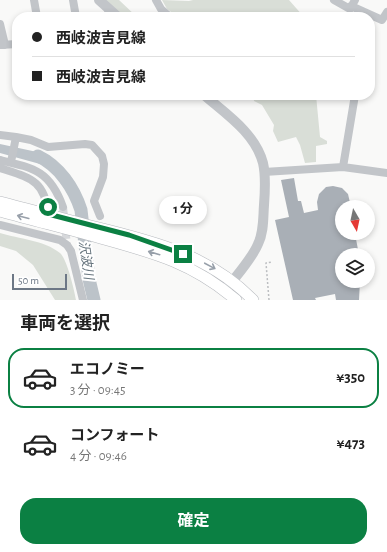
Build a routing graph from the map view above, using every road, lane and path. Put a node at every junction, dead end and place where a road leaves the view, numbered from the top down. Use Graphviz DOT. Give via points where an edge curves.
graph roads {
  1 [pos="34,0"];
  2 [pos="73,0"];
  3 [pos="99,0"];
  4 [pos="156,0"];
  5 [pos="334,0"];
  6 [pos="353,3"];
  7 [pos="36,12"];
  8 [pos="75,12"];
  9 [pos="109,12"];
  10 [pos="164,12"];
  11 [pos="368,12"];
  12 [pos="387,12"];
  13 [pos="375,16"];
  14 [pos="0,24"];
  15 [pos="12,44"];
  16 [pos="2,45"];
  17 [pos="210,100"];
  18 [pos="355,100"];
  19 [pos="0,136"];
  20 [pos="15,138"];
  21 [pos="0,160"];
  22 [pos="11,161"];
  23 [pos="343,167"];
  24 [pos="0,168"];
  25 [pos="264,172"];
  26 [pos="387,173"];
  27 [pos="0,202"];
  28 [pos="63,207"];
  29 [pos="0,211"];
  30 [pos="48,214"];
  31 [pos="100,216"];
  32 [pos="0,224"];
  33 [pos="72,225"];
  34 [pos="95,232"];
  35 [pos="272,262"];
  36 [pos="232,281"];
  37 [pos="225,291"];
  38 [pos="84,300"];
  39 [pos="236,300"];
  40 [pos="253,300"];
  41 [pos="269,300"];
  1 -- 7 [label="street"];
  2 -- 8 [label="street"];
  3 -- 9 [label="street"];
  4 -- 10 [label="street"];
  5 -- 6 [label="street" via="350,8"];
  6 -- 11 [label="street"];
  12 -- 13 [label="street" via="382,20"];
  14 -- 16 [label="street"];
  15 -- 16 [label="street"];
  17 -- 25 [label="street" via="254,142"];
  18 -- 23 [label="street"];
  19 -- 20 [label="street"];
  20 -- 22 [label="street"];
  20 -- 31 [label="street" via="30,140 48,147 85,144 98,150 104,164 103,177 94,201"];
  21 -- 22 [label="street"];
  22 -- 28 [label="street" via="30,167 46,177 58,192"];
  23 -- 25 [label="street"];
  23 -- 26 [label="street"];
  24 -- 30 [label="street" via="28,178 40,187 47,202"];
  25 -- 36 [label="street" via="261,238"];
  27 -- 30 [label="main road"];
  33 -- 29 [label="main road, one-way"];
  30 -- 33 [label="main road"];
  32 -- 38 [label="street" via="60,240 67,245 71,251"];
  33 -- 34 [label="main road"];
  34 -- 36 [label="main road, one-way" via="129,235 183,254 220,271"];
  37 -- 34 [label="main road, one-way" via="194,270"];
  35 -- 41 [label="path" via="266,263"];
  36 -- 37 [label="street"];
  36 -- 40 [label="main road"];
  37 -- 39 [label="main road"];
}
